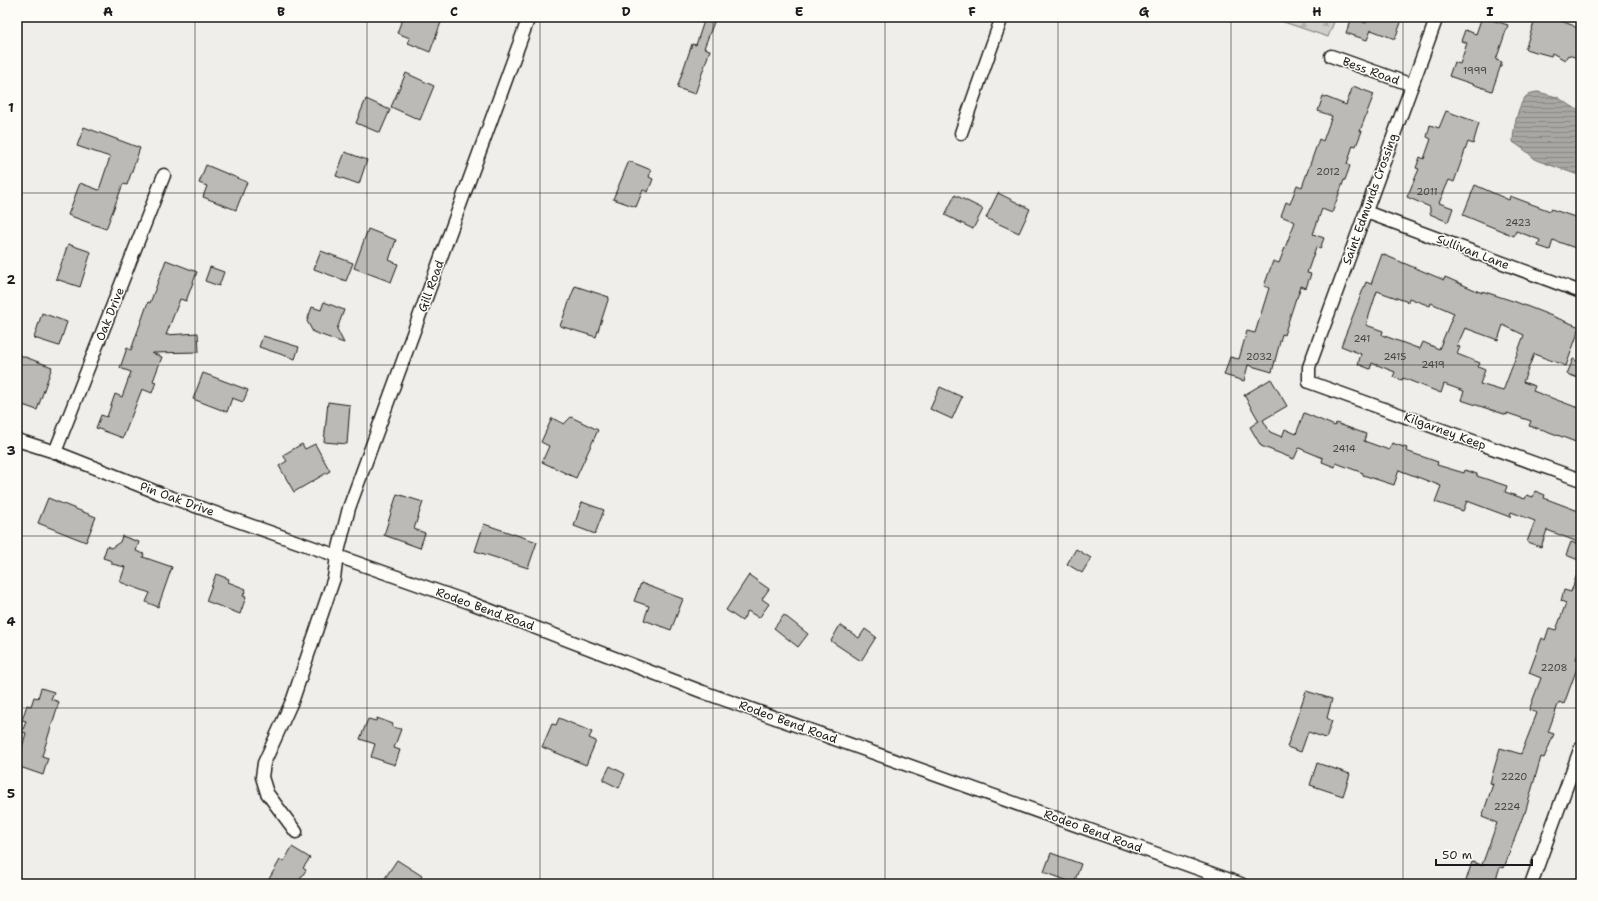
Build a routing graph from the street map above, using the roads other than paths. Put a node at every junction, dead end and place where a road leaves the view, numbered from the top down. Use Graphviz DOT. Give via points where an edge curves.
graph roads {
  1 [pos="529,17"];
  2 [pos="1002,17"];
  3 [pos="1437,17"];
  4 [pos="1331,56"];
  5 [pos="1412,85"];
  6 [pos="961,133"];
  7 [pos="164,175"];
  8 [pos="1366,212"];
  9 [pos="1581,292"];
  10 [pos="1309,382"];
  11 [pos="17,440"];
  12 [pos="55,452"];
  13 [pos="1581,480"];
  14 [pos="337,556"];
  15 [pos="1581,747"];
  16 [pos="296,832"];
  17 [pos="1241,884"];
  18 [pos="1531,884"];
  1 -- 14 [label="street, Gill Road" via="349,508"];
  2 -- 6 [label="street"];
  3 -- 5 [label="street, Saint Edmunds Crossing"];
  4 -- 5 [label="street, Bess Road"];
  5 -- 8 [label="street, Saint Edmunds Crossing"];
  7 -- 12 [label="street, Oak Drive"];
  8 -- 9 [label="street, Sullivan Lane"];
  8 -- 10 [label="street, Saint Edmunds Crossing" via="1309,367"];
  10 -- 13 [label="street, Kilgarney Keep"];
  11 -- 12 [label="street, Pin Oak Drive"];
  12 -- 14 [label="street, Pin Oak Drive" via="164,495"];
  14 -- 16 [label="street, Gill Road" via="334,578 292,699 264,763 262,777 267,793"];
  14 -- 17 [label="street, Rodeo Bend Road" via="470,603 709,694"];
  15 -- 18 [label="street"];
}
